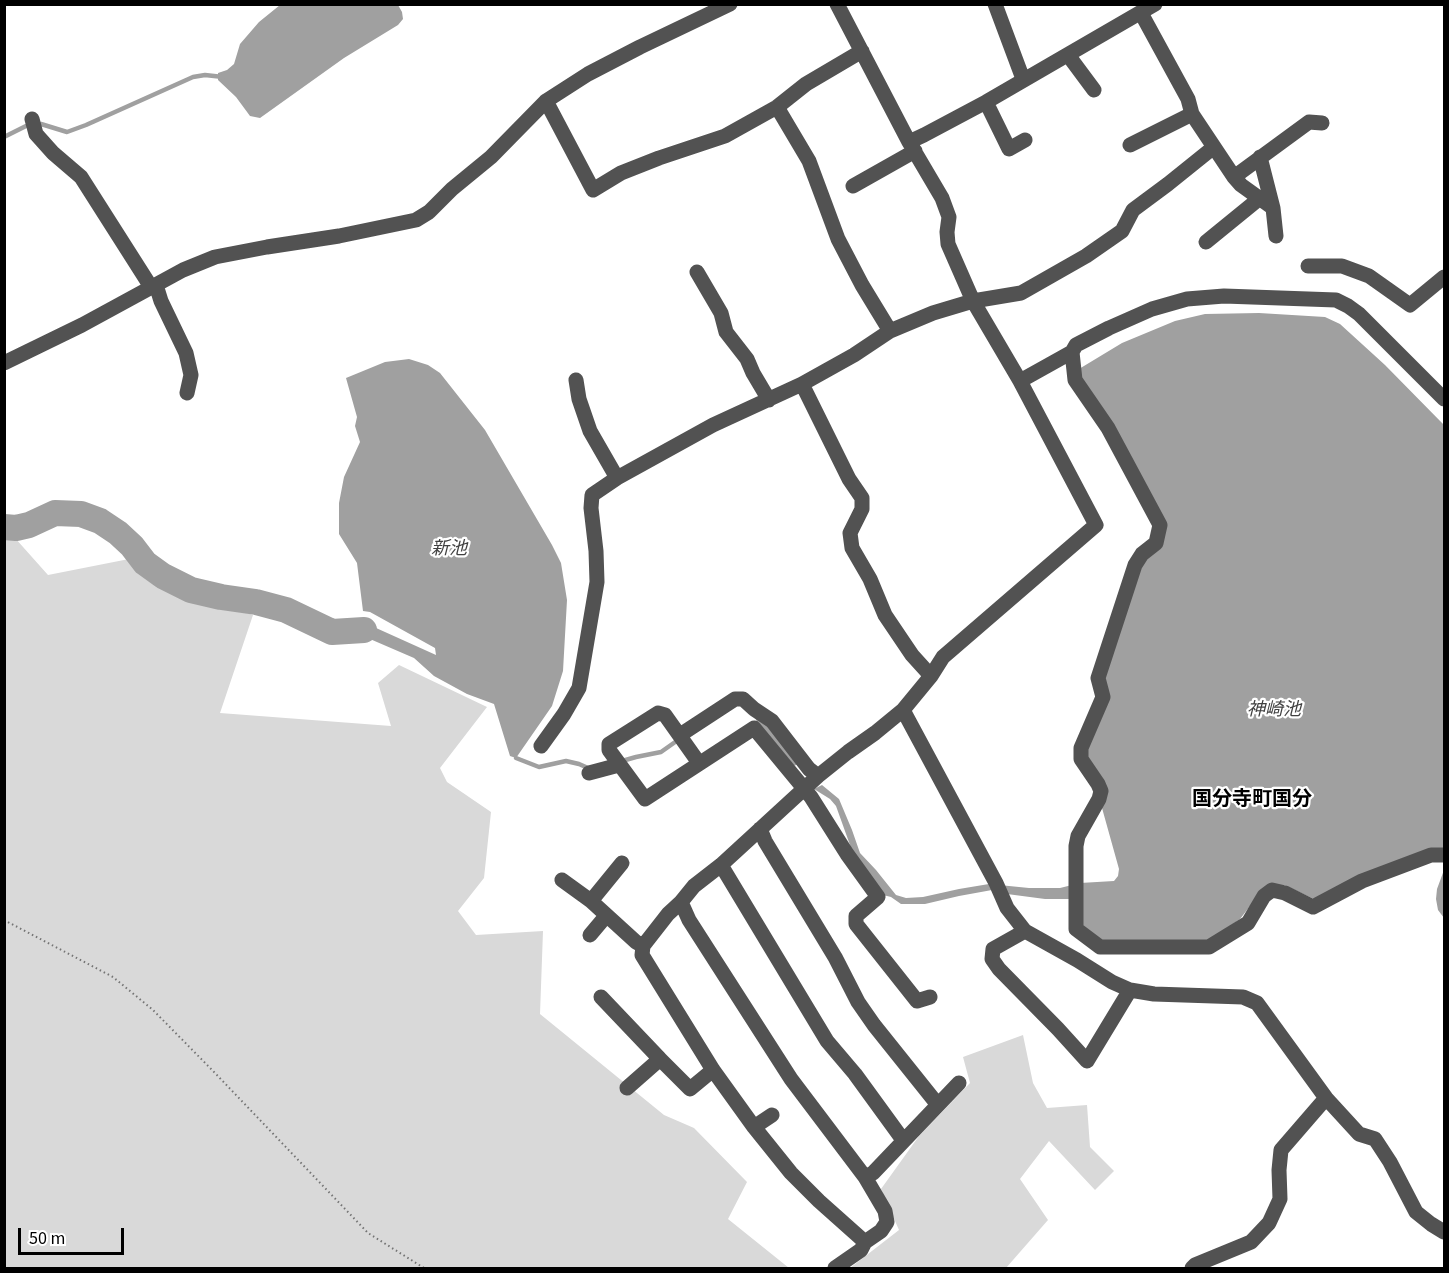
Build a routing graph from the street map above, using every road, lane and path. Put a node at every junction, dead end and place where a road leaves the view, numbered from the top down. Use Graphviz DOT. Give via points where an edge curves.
graph roads {
  1 [pos="730,4"];
  2 [pos="837,4"];
  3 [pos="995,4"];
  4 [pos="1155,4"];
  5 [pos="1141,13"];
  6 [pos="862,51"];
  7 [pos="1068,55"];
  8 [pos="1023,79"];
  9 [pos="1094,90"];
  10 [pos="546,101"];
  11 [pos="986,102"];
  12 [pos="777,106"];
  13 [pos="1192,114"];
  14 [pos="32,119"];
  15 [pos="1322,123"];
  16 [pos="1025,140"];
  17 [pos="1130,145"];
  18 [pos="912,147"];
  19 [pos="1214,147"];
  20 [pos="1260,157"];
  21 [pos="1234,177"];
  22 [pos="854,186"];
  23 [pos="1260,198"];
  24 [pos="1273,208"];
  25 [pos="1276,236"];
  26 [pos="1206,243"];
  27 [pos="1308,266"];
  28 [pos="697,272"];
  29 [pos="1444,277"];
  30 [pos="154,286"];
  31 [pos="973,301"];
  32 [pos="890,331"];
  33 [pos="1072,352"];
  34 [pos="4,363"];
  35 [pos="576,380"];
  36 [pos="1020,381"];
  37 [pos="802,384"];
  38 [pos="187,393"];
  39 [pos="1444,399"];
  40 [pos="769,400"];
  41 [pos="617,478"];
  42 [pos="931,676"];
  43 [pos="903,710"];
  44 [pos="681,735"];
  45 [pos="541,747"];
  46 [pos="699,763"];
  47 [pos="619,765"];
  48 [pos="589,773"];
  49 [pos="812,782"];
  50 [pos="760,829"];
  51 [pos="1444,855"];
  52 [pos="622,863"];
  53 [pos="721,865"];
  54 [pos="562,880"];
  55 [pos="591,902"];
  56 [pos="681,902"];
  57 [pos="606,916"];
  58 [pos="4,920"];
  59 [pos="1025,931"];
  60 [pos="590,935"];
  61 [pos="643,946"];
  62 [pos="1130,990"];
  63 [pos="601,997"];
  64 [pos="930,997"];
  65 [pos="660,1059"];
  66 [pos="713,1070"];
  67 [pos="959,1083"];
  68 [pos="627,1088"];
  69 [pos="1326,1098"];
  70 [pos="938,1105"];
  71 [pos="772,1115"];
  72 [pos="754,1127"];
  73 [pos="903,1140"];
  74 [pos="865,1178"];
  75 [pos="1444,1232"];
  76 [pos="865,1242"];
  77 [pos="424,1269"];
  78 [pos="835,1269"];
  79 [pos="1192,1269"];
  1 -- 10 [label="street" via="640,47"];
  2 -- 6 [label="street"];
  3 -- 8 [label="street"];
  4 -- 5 [label="street"];
  5 -- 7 [label="street"];
  5 -- 13 [label="street" via="1188,99"];
  6 -- 12 [label="street"];
  6 -- 18 [label="street"];
  7 -- 8 [label="street"];
  7 -- 9 [label="street"];
  8 -- 11 [label="street"];
  10 -- 12 [label="street" via="593,190 621,173 725,136"];
  10 -- 30 [label="street" via="491,157 416,220 215,257"];
  11 -- 16 [label="street" via="1010,149"];
  11 -- 18 [label="street" via="924,135"];
  12 -- 32 [label="street" via="809,161 838,239"];
  13 -- 17 [label="street"];
  13 -- 19 [label="street"];
  14 -- 30 [label="street" via="36,134 81,177"];
  15 -- 20 [label="street" via="1309,122"];
  18 -- 22 [label="street"];
  18 -- 31 [label="street" via="942,198 949,217 948,244"];
  19 -- 21 [label="street"];
  19 -- 31 [label="street" via="1133,210 1122,231 1086,256 1021,294"];
  20 -- 21 [label="street"];
  20 -- 24 [label="street"];
  21 -- 23 [label="street"];
  23 -- 24 [label="street"];
  23 -- 26 [label="street"];
  24 -- 25 [label="street"];
  27 -- 29 [label="street" via="1342,266 1360,272 1410,305"];
  28 -- 40 [label="street" via="721,313 726,332 747,359"];
  30 -- 34 [label="street"];
  30 -- 38 [label="street" via="186,353 191,375"];
  31 -- 32 [label="street"];
  31 -- 36 [label="street"];
  32 -- 37 [label="street"];
  33 -- 36 [label="street"];
  33 -- 39 [label="street" via="1076,345 1109,328 1187,299 1336,300 1359,314"];
  33 -- 51 [label="street" via="1075,380 1108,428 1160,525 1156,543 1135,565 1098,678 1102,697 1081,748 1081,759 1101,791 1076,846 1076,929 1100,947 1209,948 1248,923 1272,890 1312,907 1362,881 1431,855"];
  35 -- 41 [label="street" via="590,431"];
  36 -- 42 [label="street" via="1096,525 943,657"];
  37 -- 40 [label="street"];
  37 -- 42 [label="street" via="862,498 862,509 850,533 852,548 885,615"];
  40 -- 41 [label="street" via="713,425"];
  41 -- 45 [label="street" via="592,495 597,582 579,688"];
  42 -- 43 [label="street"];
  43 -- 49 [label="street"];
  43 -- 59 [label="street" via="1007,908"];
  44 -- 46 [label="street"];
  44 -- 47 [label="street" via="665,715 658,713 609,744"];
  44 -- 49 [label="street" via="735,699 743,699 772,721 809,769"];
  46 -- 47 [label="street" via="645,799"];
  46 -- 49 [label="street" via="754,728"];
  47 -- 48 [label="street"];
  49 -- 50 [label="street"];
  49 -- 64 [label="street" via="811,797 878,897 856,916 856,924 917,1001"];
  50 -- 53 [label="street"];
  50 -- 70 [label="street" via="858,1002"];
  52 -- 55 [label="street"];
  53 -- 56 [label="street"];
  53 -- 73 [label="street" via="827,1041"];
  54 -- 55 [label="street"];
  55 -- 57 [label="street"];
  56 -- 61 [label="street"];
  56 -- 74 [label="street" via="791,1079"];
  57 -- 60 [label="street"];
  57 -- 61 [label="street"];
  58 -- 77 [label="path" via="113,977 153,1010 368,1233"];
  59 -- 62 [label="street"];
  59 -- 62 [label="street" via="993,950 992,959 1087,1061"];
  61 -- 66 [label="street" via="642,955"];
  62 -- 69 [label="street" via="1243,997 1257,1003"];
  63 -- 65 [label="street"];
  65 -- 66 [label="street" via="690,1089"];
  65 -- 68 [label="street"];
  66 -- 72 [label="street"];
  67 -- 70 [label="street"];
  69 -- 75 [label="street" via="1359,1134 1375,1139 1416,1212"];
  69 -- 79 [label="street" via="1281,1150 1280,1199 1269,1223 1251,1242"];
  70 -- 73 [label="street"];
  71 -- 72 [label="street"];
  72 -- 76 [label="street" via="791,1173"];
  73 -- 74 [label="street"];
  74 -- 76 [label="street" via="885,1211 887,1222"];
  76 -- 78 [label="street" via="861,1250"];
}
